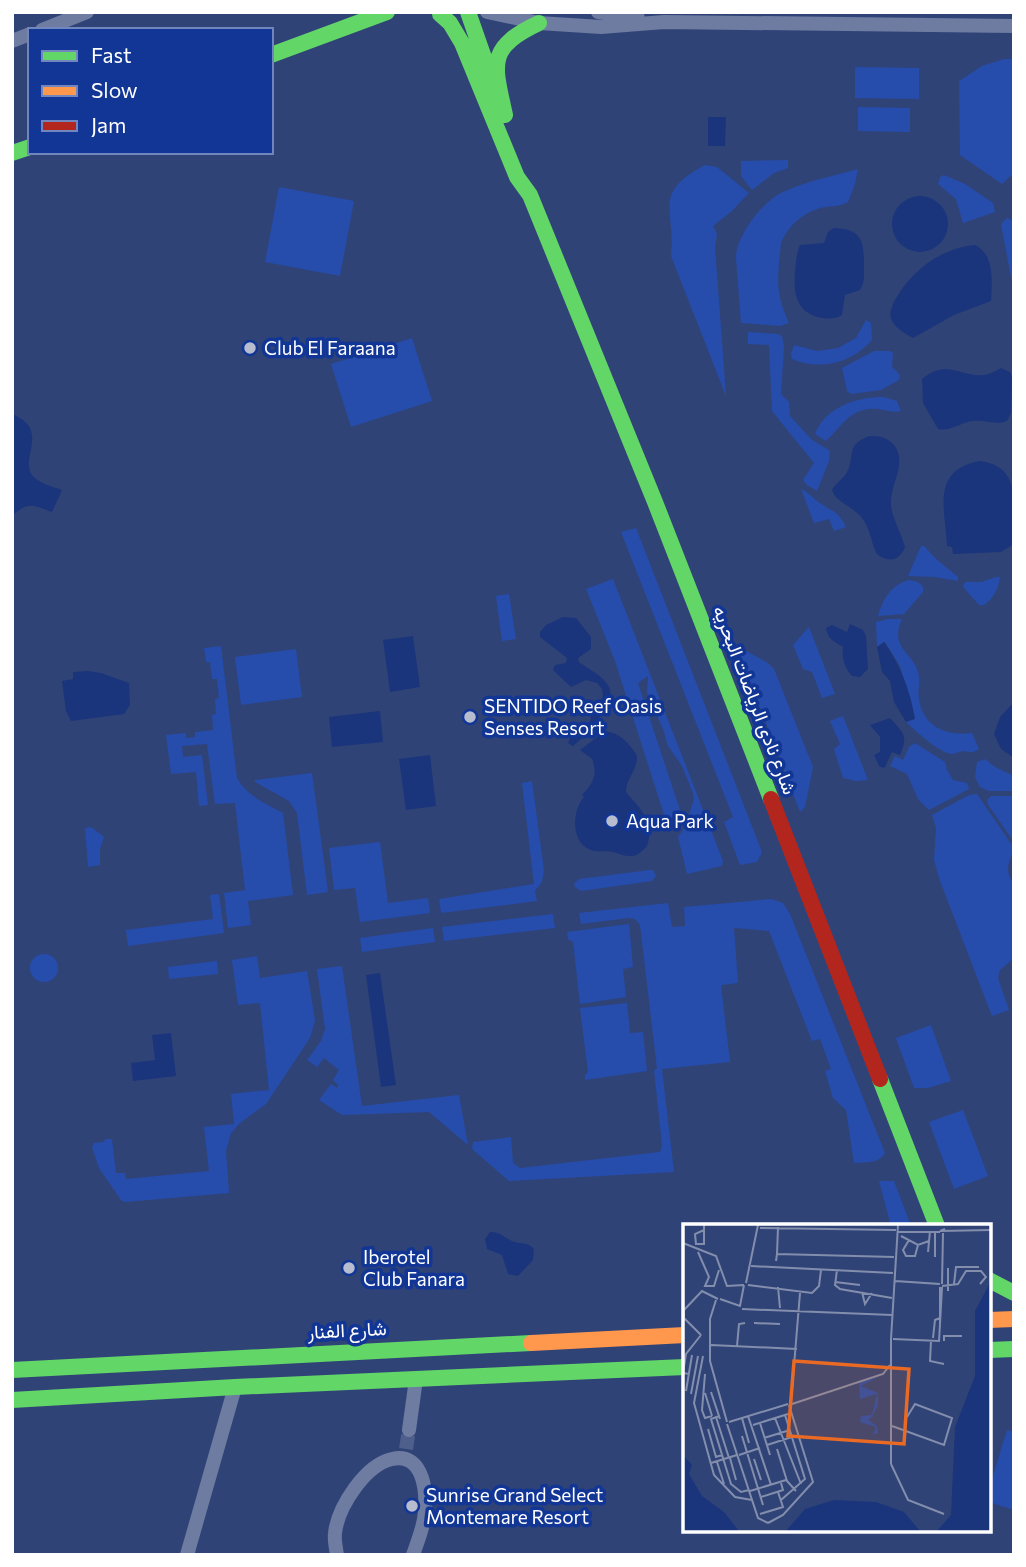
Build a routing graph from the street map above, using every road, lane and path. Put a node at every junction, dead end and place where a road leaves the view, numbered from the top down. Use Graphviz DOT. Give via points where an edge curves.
graph roads {
  1 [pos="87,12"];
  2 [pos="387,12"];
  3 [pos="467,12"];
  4 [pos="487,12"];
  5 [pos="598,12"];
  6 [pos="438,13"];
  7 [pos="664,22"];
  8 [pos="539,23"];
  9 [pos="1014,26"];
  10 [pos="47,28"];
  11 [pos="273,54"];
  12 [pos="505,114"];
  13 [pos="530,195"];
  14 [pos="938,1224"];
  15 [pos="991,1281"];
  16 [pos="1014,1293"];
  17 [pos="1014,1319"];
  18 [pos="991,1321"];
  19 [pos="683,1335"];
  20 [pos="1014,1349"];
  21 [pos="991,1350"];
  22 [pos="683,1367"];
  23 [pos="12,1370"];
  24 [pos="416,1379"];
  25 [pos="235,1387"];
  26 [pos="12,1400"];
  27 [pos="409,1430"];
  28 [pos="187,1555"];
  29 [pos="337,1555"];
  30 [pos="413,1555"];
  1 -- 10 [label="street"];
  2 -- 11 [label="main road"];
  3 -- 6 [label="main road" via="454,17"];
  3 -- 12 [label="main road, شارع نادى الرياضات البحريه"];
  4 -- 8 [label="street"];
  5 -- 7 [label="street"];
  6 -- 13 [label="main road, شارع نادى الرياضات البحريه" via="462,43 517,177"];
  7 -- 8 [label="street" via="601,27"];
  7 -- 9 [label="street"];
  8 -- 12 [label="main road" via="512,36 498,52 495,64"];
  12 -- 13 [label="main road, شارع نادى الرياضات البحريه" via="527,171"];
  13 -- 14 [label="main road, شارع نادى الرياضات البحريه"];
  15 -- 16 [label="main road"];
  17 -- 18 [label="main road"];
  19 -- 23 [label="main road, شارع الفنار"];
  20 -- 21 [label="main road"];
  22 -- 24 [label="main road"];
  24 -- 25 [label="main road"];
  24 -- 27 [label="street"];
  25 -- 26 [label="main road"];
  25 -- 28 [label="street"];
  29 -- 30 [label="street" via="335,1533 354,1490 386,1461 405,1454 420,1470 426,1499"];
}
